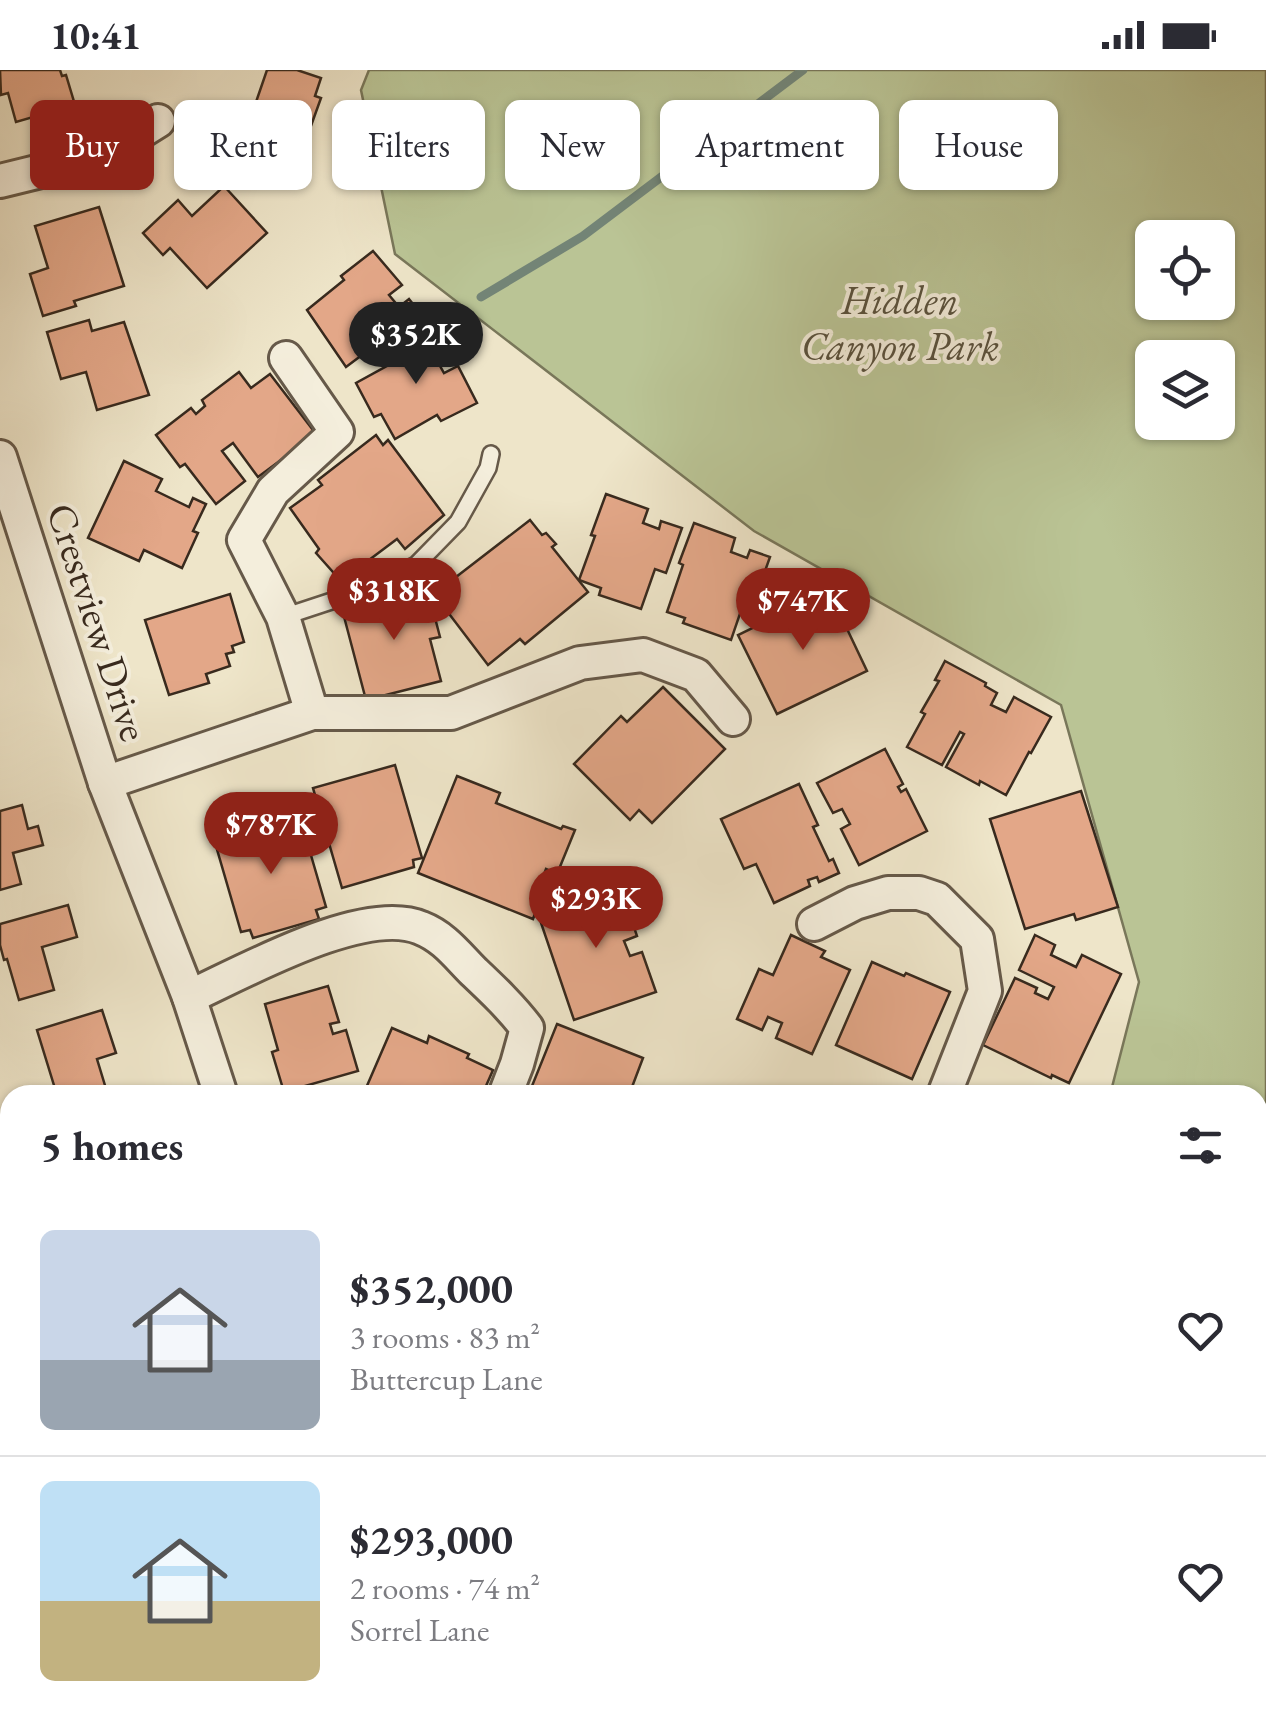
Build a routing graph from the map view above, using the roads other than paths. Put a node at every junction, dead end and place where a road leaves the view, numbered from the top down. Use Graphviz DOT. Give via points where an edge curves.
graph roads {
  1 [pos="158,121"];
  2 [pos="0,181"];
  3 [pos="286,358"];
  4 [pos="491,454"];
  5 [pos="0,457"];
  6 [pos="283,617"];
  7 [pos="312,713"];
  8 [pos="733,719"];
  9 [pos="105,782"];
  10 [pos="814,924"];
  11 [pos="189,997"];
  12 [pos="217,1085"];
  13 [pos="508,1085"];
  14 [pos="948,1085"];
  1 -- 2 [label="street" via="102,156"];
  3 -- 6 [label="street" via="337,432 273,492 244,540"];
  4 -- 6 [label="lane" via="458,522 416,565"];
  5 -- 9 [label="street, Crestview Drive"];
  6 -- 7 [label="street"];
  7 -- 8 [label="street" via="451,713 580,663 643,656 696,675"];
  7 -- 9 [label="street"];
  9 -- 11 [label="street, Crestview Drive"];
  10 -- 14 [label="street" via="888,892 919,893 937,899 977,939 984,991"];
  11 -- 12 [label="street, Crestview Drive"];
  11 -- 13 [label="street" via="324,935 392,922 418,926 444,940 526,1028"];
}
